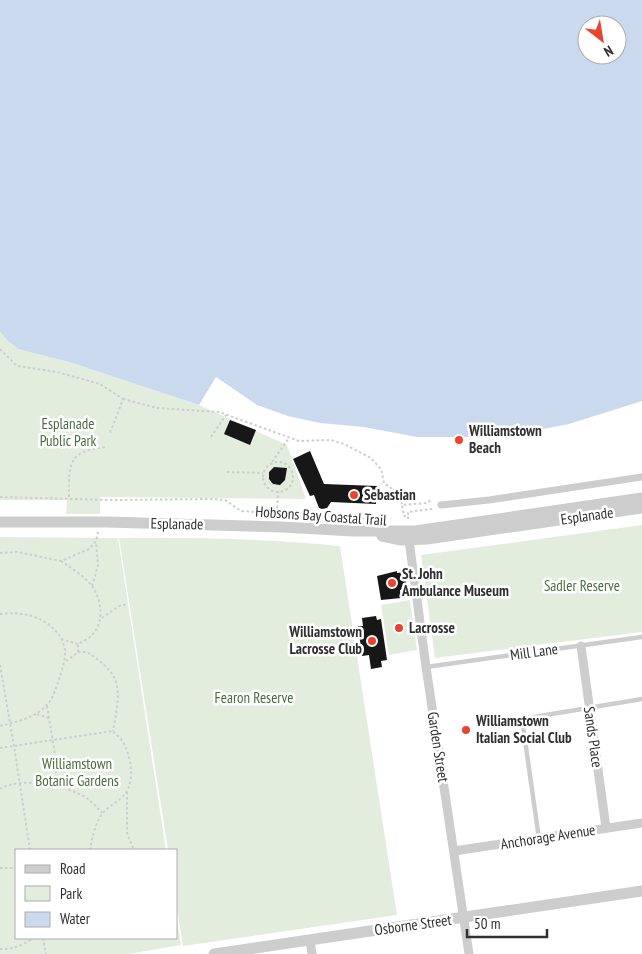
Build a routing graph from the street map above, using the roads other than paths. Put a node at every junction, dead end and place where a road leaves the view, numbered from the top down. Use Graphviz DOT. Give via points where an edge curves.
graph roads {
  1 [pos="642,477"];
  2 [pos="642,498"];
  3 [pos="441,506"];
  4 [pos="642,508"];
  5 [pos="0,522"];
  6 [pos="408,531"];
  7 [pos="642,637"];
  8 [pos="581,646"];
  9 [pos="426,667"];
  10 [pos="642,699"];
  11 [pos="589,708"];
  12 [pos="642,823"];
  13 [pos="606,828"];
  14 [pos="539,839"];
  15 [pos="454,851"];
  16 [pos="642,891"];
  17 [pos="463,918"];
  18 [pos="310,940"];
  19 [pos="214,954"];
  20 [pos="312,954"];
  21 [pos="469,954"];
  1 -- 3 [label="street"];
  2 -- 6 [label="street, Esplanade"];
  4 -- 6 [label="street, Esplanade" via="436,538"];
  5 -- 6 [label="street, Esplanade"];
  6 -- 9 [label="street, Garden Street"];
  7 -- 8 [label="lane, Mill Lane"];
  8 -- 9 [label="lane, Mill Lane"];
  8 -- 11 [label="street, Sands Place"];
  9 -- 15 [label="street, Garden Street"];
  10 -- 11 [label="lane"];
  11 -- 13 [label="street, Sands Place"];
  11 -- 14 [label="lane" via="522,719"];
  12 -- 13 [label="street, Anchorage Avenue"];
  13 -- 14 [label="street, Anchorage Avenue"];
  14 -- 15 [label="street, Anchorage Avenue"];
  15 -- 17 [label="street, Garden Street"];
  16 -- 17 [label="street, Osborne Street"];
  17 -- 18 [label="street, Osborne Street"];
  17 -- 21 [label="street, Garden Street"];
  18 -- 19 [label="street, Osborne Street"];
  18 -- 20 [label="street"];
}
